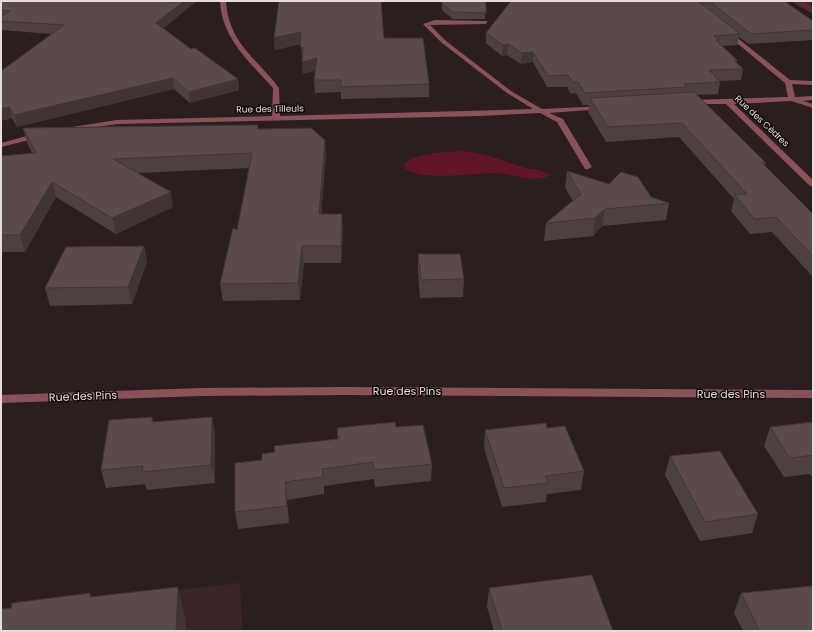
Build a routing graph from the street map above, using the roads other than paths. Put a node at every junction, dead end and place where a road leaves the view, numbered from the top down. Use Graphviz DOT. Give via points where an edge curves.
graph roads {
  1 [pos="223,1"];
  2 [pos="485,22"];
  3 [pos="720,26"];
  4 [pos="788,82"];
  5 [pos="813,83"];
  6 [pos="813,98"];
  7 [pos="792,99"];
  8 [pos="681,102"];
  9 [pos="728,102"];
  10 [pos="813,106"];
  11 [pos="610,107"];
  12 [pos="541,110"];
  13 [pos="276,118"];
  14 [pos="1,145"];
  15 [pos="588,167"];
  16 [pos="813,184"];
  17 [pos="813,394"];
  18 [pos="1,399"];
  1 -- 13 [label="street" via="226,27 234,40 276,88"];
  2 -- 12 [label="street" via="426,24 444,42 509,92"];
  3 -- 4 [label="street"];
  4 -- 5 [label="street"];
  4 -- 7 [label="street"];
  6 -- 7 [label="street"];
  7 -- 9 [label="street"];
  7 -- 10 [label="street"];
  8 -- 9 [label="street, Rue des Cèdres"];
  9 -- 16 [label="street, Rue des Cèdres"];
  11 -- 12 [label="street"];
  12 -- 13 [label="street, Rue des Tilleuls" via="480,114"];
  12 -- 15 [label="street" via="560,121"];
  13 -- 14 [label="street, Rue des Tilleuls" via="117,122 51,132"];
  17 -- 18 [label="street, Rue des Pins" via="344,391 200,392"];
}
